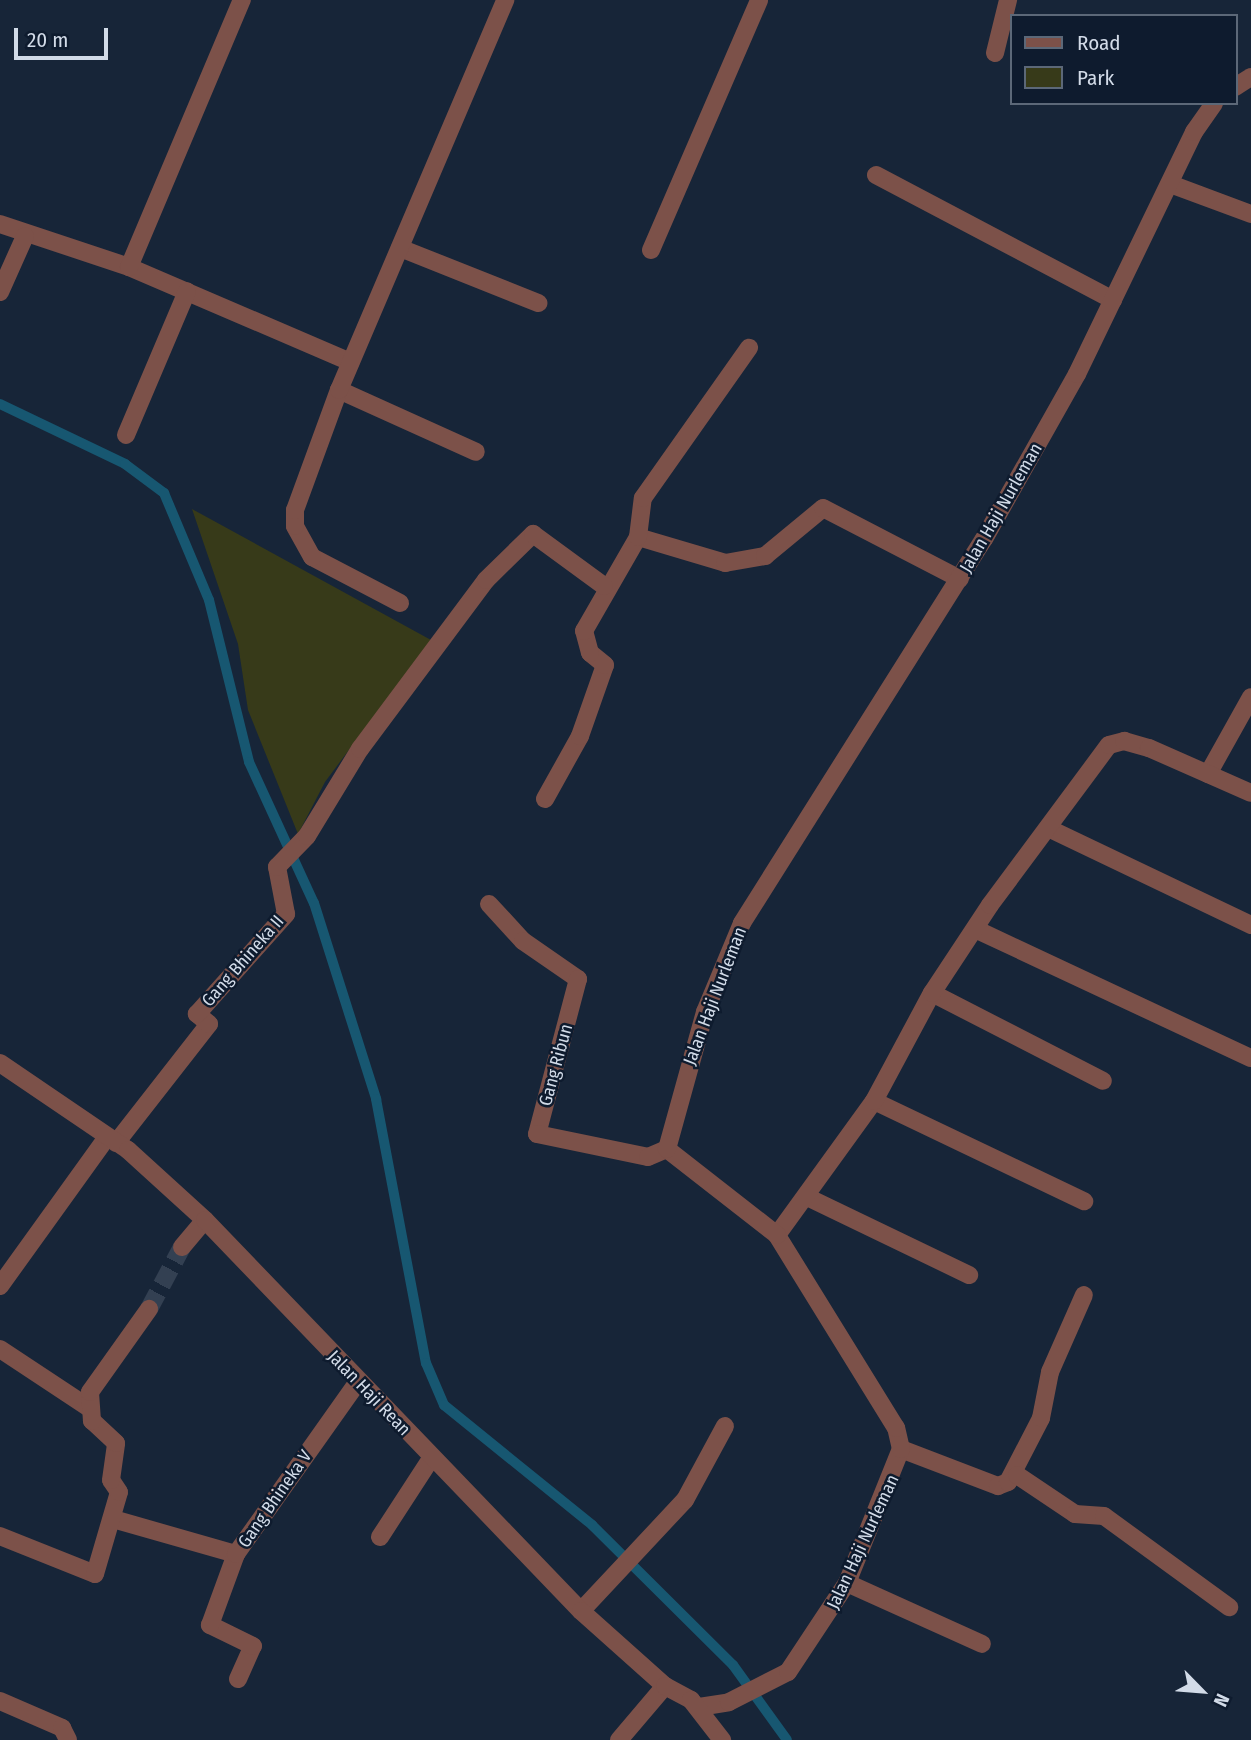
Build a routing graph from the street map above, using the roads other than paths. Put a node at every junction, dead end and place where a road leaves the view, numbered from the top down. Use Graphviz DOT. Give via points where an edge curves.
graph roads {
  1 [pos="242,0"];
  2 [pos="505,0"];
  3 [pos="758,0"];
  4 [pos="1007,0"];
  5 [pos="995,53"];
  6 [pos="1213,105"];
  7 [pos="876,174"];
  8 [pos="1173,185"];
  9 [pos="1251,214"];
  10 [pos="0,224"];
  11 [pos="25,236"];
  12 [pos="400,248"];
  13 [pos="651,250"];
  14 [pos="129,267"];
  15 [pos="187,291"];
  16 [pos="0,292"];
  17 [pos="1113,300"];
  18 [pos="538,303"];
  19 [pos="749,348"];
  20 [pos="351,362"];
  21 [pos="339,390"];
  22 [pos="126,435"];
  23 [pos="476,452"];
  24 [pos="638,537"];
  25 [pos="960,579"];
  26 [pos="604,586"];
  27 [pos="400,603"];
  28 [pos="1251,697"];
  29 [pos="1208,774"];
  30 [pos="1251,793"];
  31 [pos="545,799"];
  32 [pos="1050,829"];
  33 [pos="489,904"];
  34 [pos="1251,925"];
  35 [pos="975,929"];
  36 [pos="932,993"];
  37 [pos="1250,1058"];
  38 [pos="0,1063"];
  39 [pos="1103,1081"];
  40 [pos="874,1101"];
  41 [pos="111,1140"];
  42 [pos="667,1149"];
  43 [pos="807,1197"];
  44 [pos="1084,1200"];
  45 [pos="205,1220"];
  46 [pos="777,1235"];
  47 [pos="183,1247"];
  48 [pos="969,1275"];
  49 [pos="0,1286"];
  50 [pos="1084,1295"];
  51 [pos="149,1309"];
  52 [pos="0,1349"];
  53 [pos="358,1382"];
  54 [pos="89,1408"];
  55 [pos="725,1426"];
  56 [pos="901,1450"];
  57 [pos="432,1457"];
  58 [pos="1017,1475"];
  59 [pos="113,1519"];
  60 [pos="0,1536"];
  61 [pos="380,1537"];
  62 [pos="236,1554"];
  63 [pos="847,1583"];
  64 [pos="1229,1607"];
  65 [pos="581,1611"];
  66 [pos="982,1644"];
  67 [pos="237,1679"];
  68 [pos="665,1686"];
  69 [pos="0,1701"];
  70 [pos="699,1707"];
  71 [pos="68,1740"];
  72 [pos="619,1740"];
  73 [pos="722,1740"];
  1 -- 14 [label="street"];
  2 -- 12 [label="street"];
  3 -- 13 [label="street"];
  4 -- 5 [label="street"];
  6 -- 8 [label="street, Jalan Haji Nurleman" via="1194,132"];
  7 -- 17 [label="street"];
  8 -- 9 [label="street"];
  8 -- 17 [label="street, Jalan Haji Nurleman"];
  10 -- 11 [label="street"];
  11 -- 14 [label="street"];
  11 -- 16 [label="street"];
  12 -- 18 [label="street"];
  12 -- 20 [label="street"];
  14 -- 15 [label="street"];
  15 -- 20 [label="street"];
  15 -- 22 [label="street"];
  17 -- 25 [label="street, Jalan Haji Nurleman"];
  19 -- 24 [label="street" via="643,498"];
  20 -- 21 [label="street"];
  21 -- 23 [label="street"];
  21 -- 27 [label="street" via="295,510 295,526 312,557"];
  24 -- 25 [label="street" via="725,563 765,556 824,508"];
  24 -- 26 [label="street"];
  25 -- 42 [label="street, Jalan Haji Nurleman" via="742,923 705,1012"];
  26 -- 31 [label="street" via="584,631 590,653 605,665 580,736"];
  26 -- 41 [label="street, Gang Bhineka II" via="537,535 527,537 485,580 360,749 299,845 277,867 286,914 197,1014 209,1024"];
  28 -- 29 [label="street"];
  29 -- 30 [label="street"];
  29 -- 32 [label="street" via="1149,748 1124,741 1109,745"];
  32 -- 34 [label="street"];
  32 -- 35 [label="street"];
  33 -- 42 [label="street, Gang Ribun" via="523,941 578,979 537,1135 648,1157"];
  35 -- 36 [label="street"];
  35 -- 37 [label="street"];
  36 -- 39 [label="street"];
  36 -- 40 [label="street"];
  38 -- 41 [label="street, Jalan Haji Rean"];
  40 -- 43 [label="street"];
  40 -- 44 [label="street"];
  41 -- 45 [label="street, Jalan Haji Rean"];
  41 -- 49 [label="street, Gang Bhineka II"];
  42 -- 46 [label="street"];
  43 -- 46 [label="street"];
  43 -- 48 [label="street"];
  45 -- 47 [label="street"];
  45 -- 53 [label="street, Jalan Haji Rean"];
  46 -- 56 [label="street" via="896,1428"];
  50 -- 58 [label="street" via="1049,1372 1041,1418"];
  51 -- 54 [label="street" via="90,1392"];
  52 -- 54 [label="street"];
  53 -- 57 [label="street, Jalan Haji Rean"];
  53 -- 62 [label="street, Gang Bhineka V"];
  54 -- 59 [label="street" via="92,1421 116,1443 111,1480 119,1492"];
  55 -- 65 [label="street" via="685,1500"];
  56 -- 58 [label="street" via="998,1486"];
  56 -- 63 [label="street, Jalan Haji Nurleman"];
  57 -- 61 [label="street"];
  57 -- 65 [label="street, Jalan Haji Rean"];
  58 -- 64 [label="street" via="1075,1514 1104,1516"];
  59 -- 60 [label="street" via="94,1574"];
  59 -- 62 [label="street"];
  62 -- 67 [label="street, Gang Bhineka V" via="210,1625 253,1646"];
  63 -- 66 [label="street"];
  63 -- 70 [label="street, Jalan Haji Nurleman" via="788,1672 729,1702"];
  65 -- 68 [label="street, Jalan Haji Rean"];
  68 -- 70 [label="street, Jalan Haji Rean"];
  68 -- 72 [label="street"];
  69 -- 71 [label="street" via="62,1727"];
  70 -- 73 [label="street, Jalan Haji Rean"];
}
